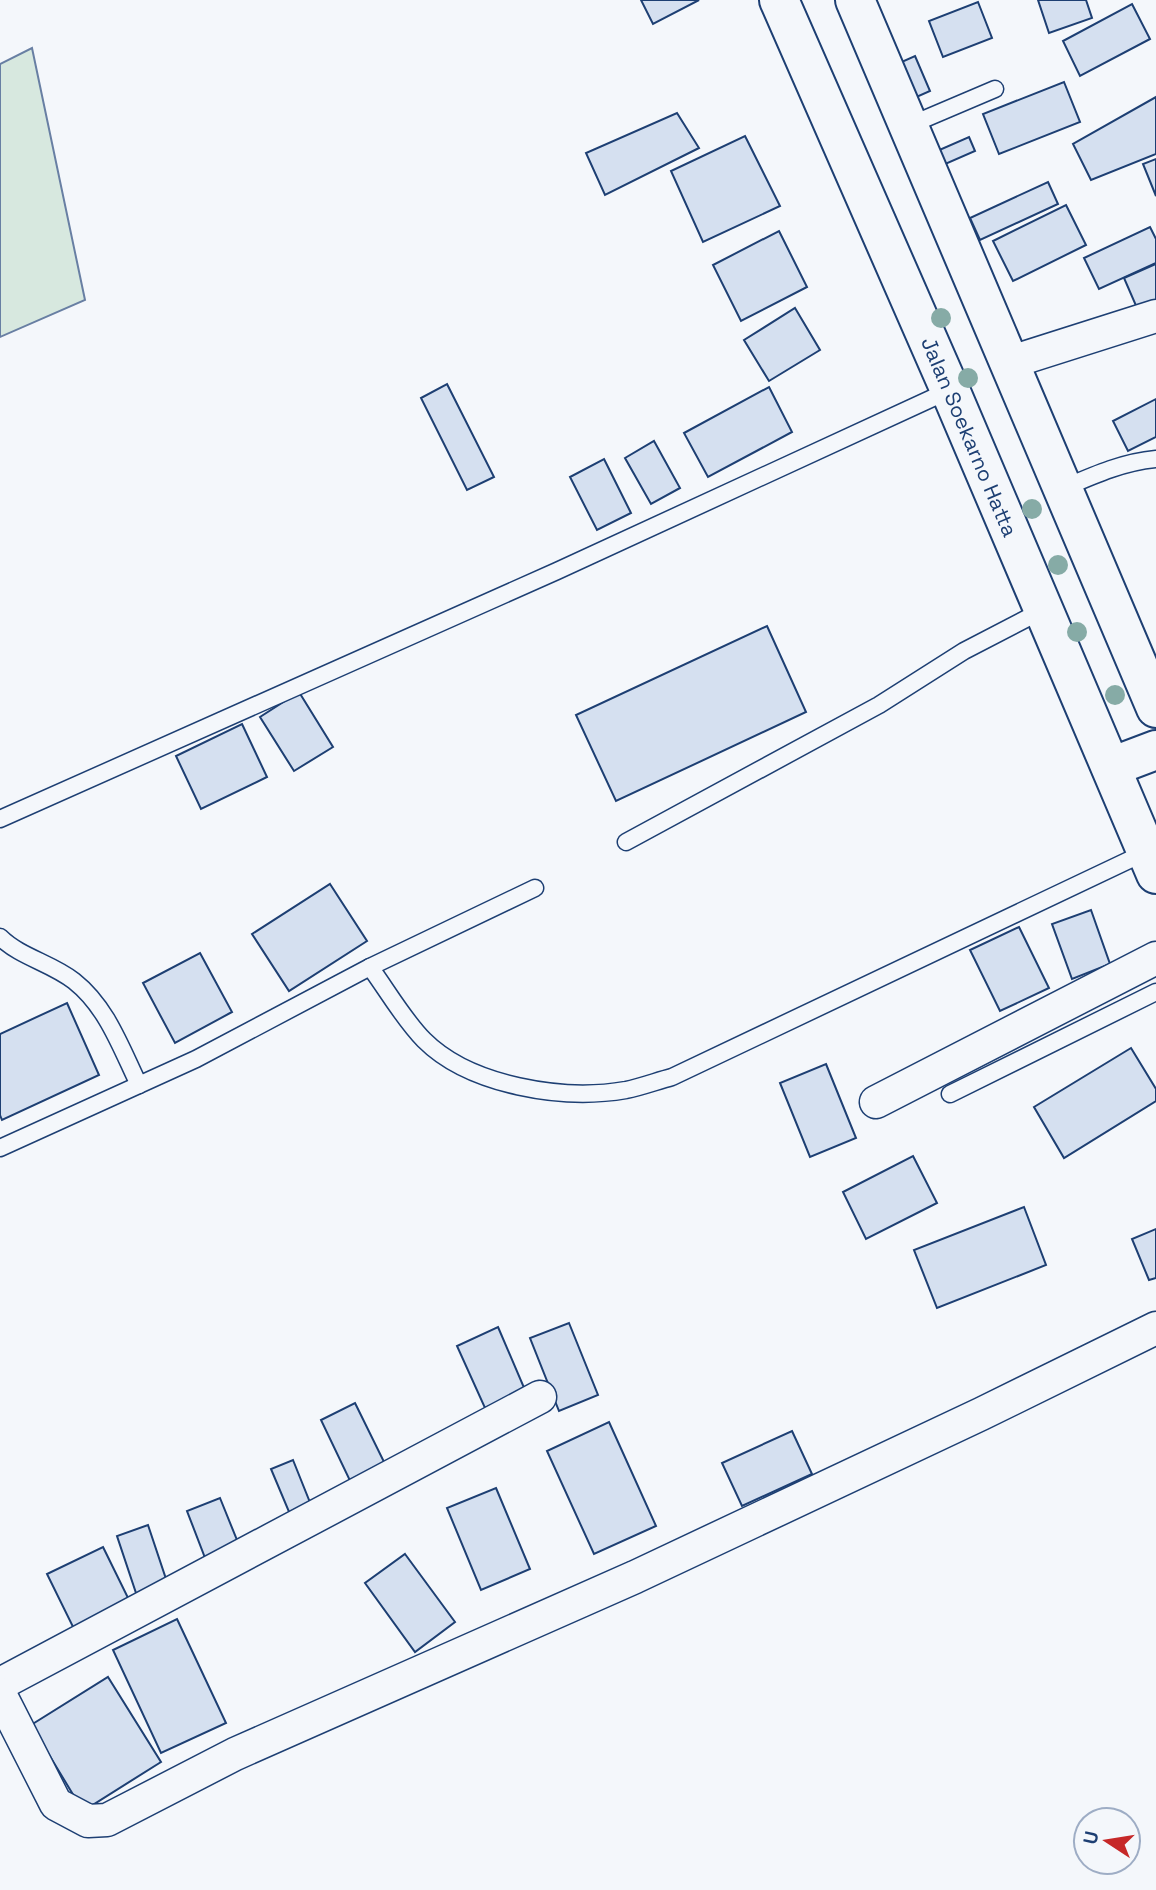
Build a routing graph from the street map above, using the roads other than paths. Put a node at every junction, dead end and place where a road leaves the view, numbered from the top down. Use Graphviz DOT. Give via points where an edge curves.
graph roads {
  1 [pos="779,0"];
  2 [pos="856,0"];
  3 [pos="995,89"];
  4 [pos="908,126"];
  5 [pos="1156,316"];
  6 [pos="1008,363"];
  7 [pos="950,390"];
  8 [pos="1156,459"];
  9 [pos="1064,488"];
  10 [pos="1043,610"];
  11 [pos="1156,708"];
  12 [pos="1156,750"];
  13 [pos="1111,767"];
  14 [pos="0,819"];
  15 [pos="626,842"];
  16 [pos="1151,863"];
  17 [pos="535,888"];
  18 [pos="0,937"];
  19 [pos="1156,958"];
  20 [pos="370,967"];
  21 [pos="1156,992"];
  22 [pos="139,1085"];
  23 [pos="950,1094"];
  24 [pos="876,1102"];
  25 [pos="0,1148"];
  26 [pos="1156,1328"];
  27 [pos="540,1397"];
  28 [pos="0,1684"];
  29 [pos="0,1694"];
  1 -- 7 [label="highway, Jalan Soekarno Hatta"];
  2 -- 4 [label="highway"];
  3 -- 4 [label="lane"];
  4 -- 6 [label="highway"];
  5 -- 6 [label="street"];
  6 -- 9 [label="highway"];
  7 -- 10 [label="highway, Jalan Soekarno Hatta"];
  7 -- 14 [label="lane"];
  8 -- 9 [label="lane" via="1125,464"];
  9 -- 11 [label="highway"];
  10 -- 13 [label="highway, Jalan Soekarno Hatta"];
  10 -- 15 [label="lane"];
  12 -- 13 [label="highway"];
  13 -- 16 [label="highway, Jalan Soekarno Hatta"];
  16 -- 20 [label="lane" via="672,1077 626,1090 537,1089 464,1069 423,1040"];
  17 -- 20 [label="lane"];
  18 -- 22 [label="lane" via="11,948 73,981 100,1006"];
  19 -- 24 [label="street"];
  20 -- 22 [label="lane"];
  21 -- 23 [label="lane"];
  22 -- 25 [label="lane"];
  26 -- 29 [label="street" via="635,1577 235,1754 107,1820 88,1821 56,1804"];
  27 -- 28 [label="street"];
}
